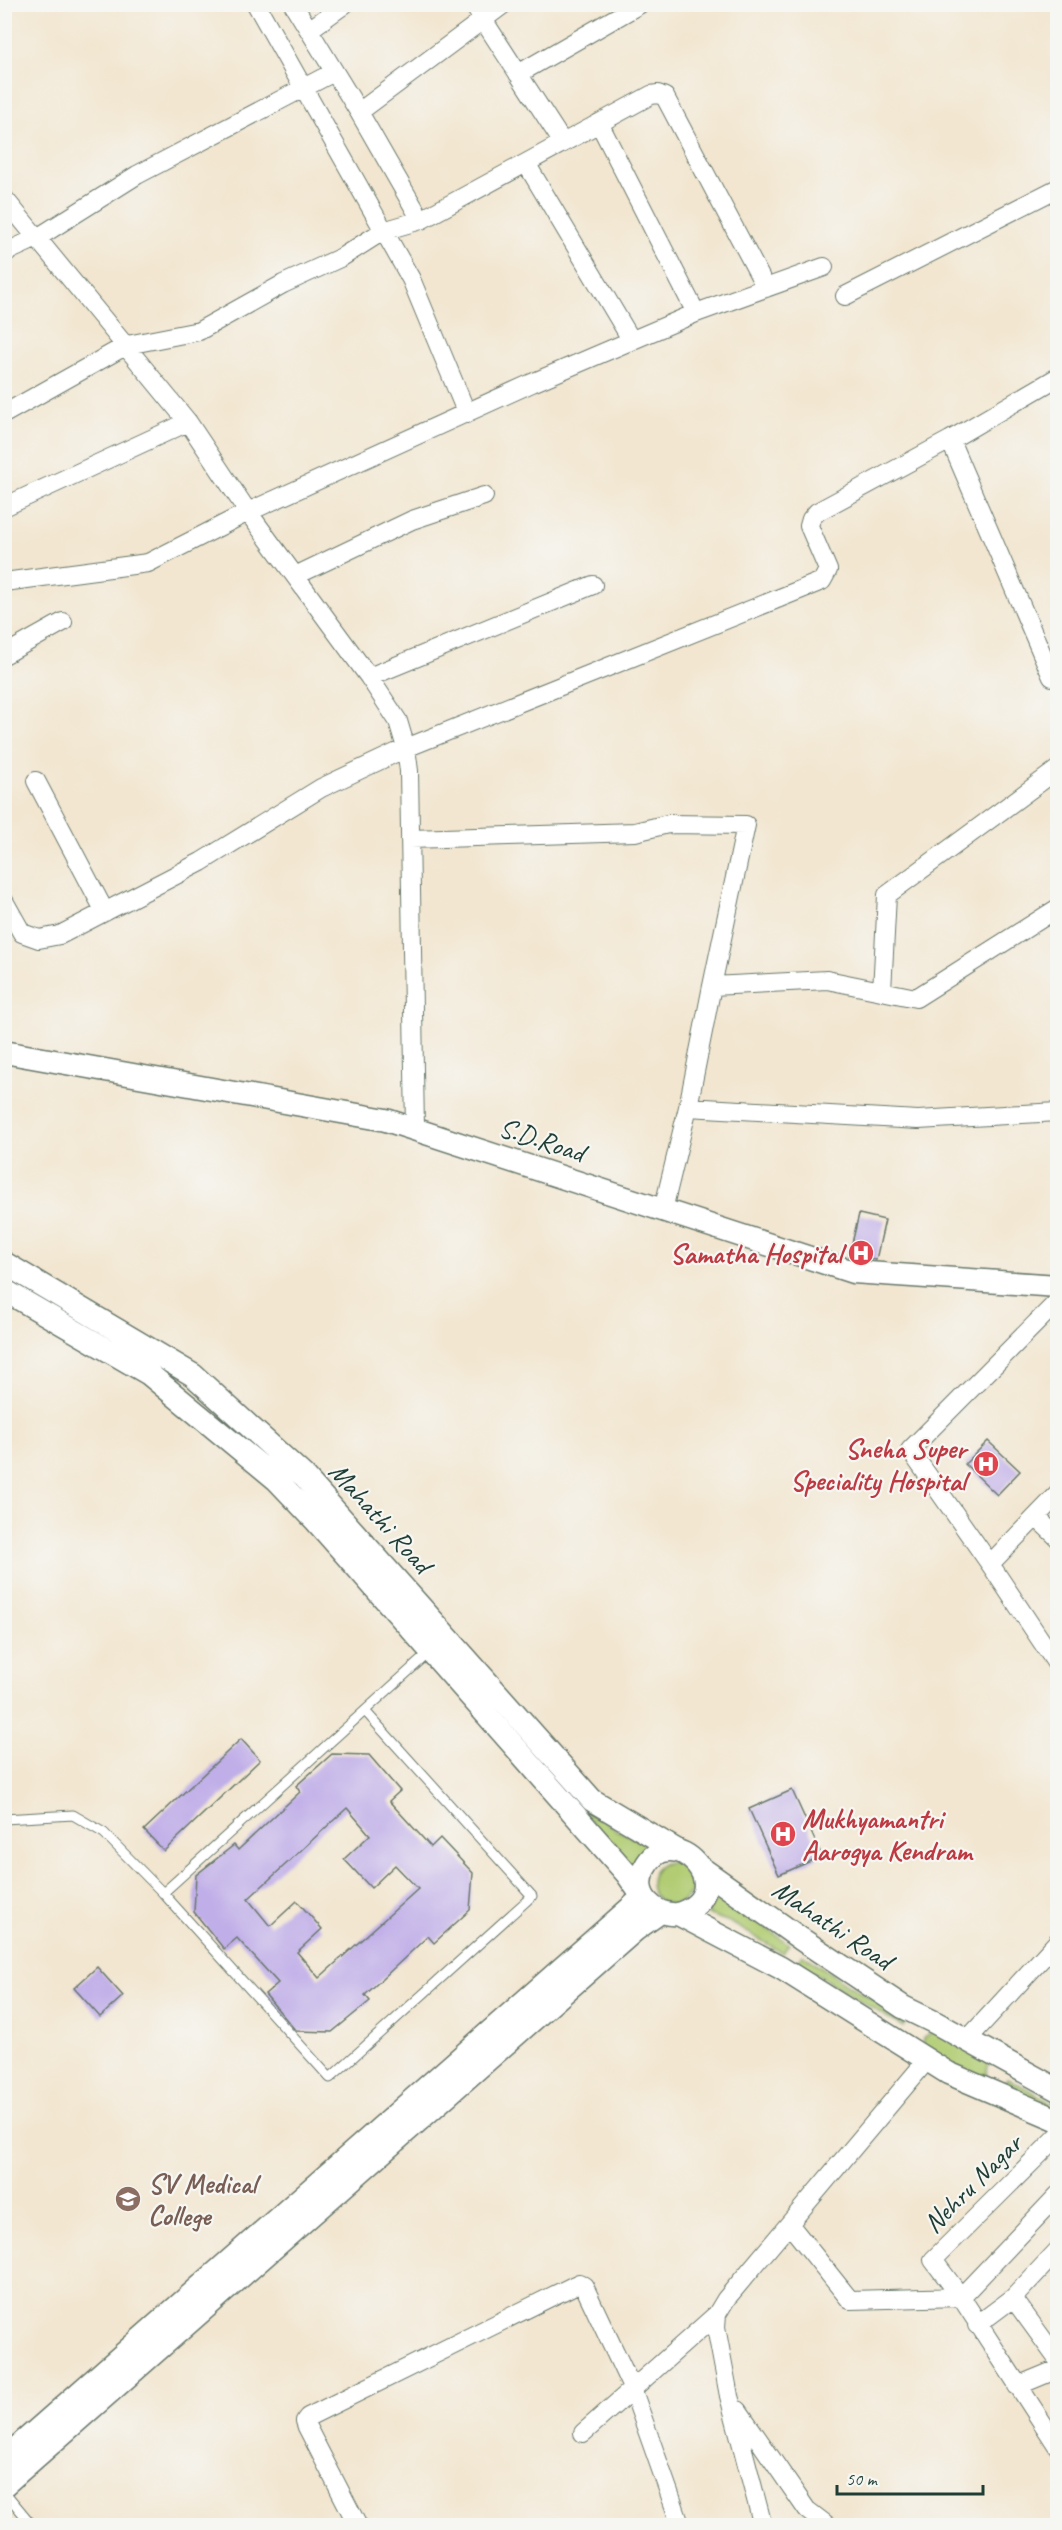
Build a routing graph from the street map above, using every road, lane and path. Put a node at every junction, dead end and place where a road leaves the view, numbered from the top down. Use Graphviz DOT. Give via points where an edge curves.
graph roads {
  1 [pos="256,4"];
  2 [pos="293,4"];
  3 [pos="345,4"];
  4 [pos="504,4"];
  5 [pos="640,4"];
  6 [pos="477,12"];
  7 [pos="309,30"];
  8 [pos="334,72"];
  9 [pos="518,74"];
  10 [pos="303,88"];
  11 [pos="359,112"];
  12 [pos="599,123"];
  13 [pos="563,143"];
  14 [pos="526,163"];
  15 [pos="1058,188"];
  16 [pos="4,198"];
  17 [pos="421,220"];
  18 [pos="383,231"];
  19 [pos="37,238"];
  20 [pos="4,253"];
  21 [pos="824,267"];
  22 [pos="766,288"];
  23 [pos="845,296"];
  24 [pos="696,313"];
  25 [pos="632,341"];
  26 [pos="127,345"];
  27 [pos="1058,377"];
  28 [pos="4,414"];
  29 [pos="467,414"];
  30 [pos="188,422"];
  31 [pos="950,440"];
  32 [pos="484,496"];
  33 [pos="4,507"];
  34 [pos="248,512"];
  35 [pos="295,576"];
  36 [pos="4,582"];
  37 [pos="593,585"];
  38 [pos="63,622"];
  39 [pos="4,655"];
  40 [pos="369,677"];
  41 [pos="1056,679"];
  42 [pos="406,748"];
  43 [pos="1058,769"];
  44 [pos="36,781"];
  45 [pos="410,839"];
  46 [pos="4,901"];
  47 [pos="1058,908"];
  48 [pos="105,912"];
  49 [pos="712,986"];
  50 [pos="882,991"];
  51 [pos="4,1052"];
  52 [pos="688,1107"];
  53 [pos="1058,1112"];
  54 [pos="415,1130"];
  55 [pos="663,1210"];
  56 [pos="4,1263"];
  57 [pos="1058,1286"];
  58 [pos="4,1290"];
  59 [pos="1058,1301"];
  60 [pos="296,1484"];
  61 [pos="1058,1494"];
  62 [pos="1036,1517"];
  63 [pos="1058,1538"];
  64 [pos="990,1564"];
  65 [pos="431,1651"];
  66 [pos="1058,1666"];
  67 [pos="365,1712"];
  68 [pos="4,1819"];
  69 [pos="678,1851"];
  70 [pos="701,1868"];
  71 [pos="163,1893"];
  72 [pos="660,1908"];
  73 [pos="801,1939"];
  74 [pos="1058,1941"];
  75 [pos="781,1968"];
  76 [pos="936,2023"];
  77 [pos="966,2040"];
  78 [pos="920,2055"];
  79 [pos="994,2057"];
  80 [pos="974,2086"];
  81 [pos="1058,2090"];
  82 [pos="1058,2120"];
  83 [pos="1058,2136"];
  84 [pos="1058,2194"];
  85 [pos="790,2225"];
  86 [pos="1058,2250"];
  87 [pos="1013,2298"];
  88 [pos="969,2311"];
  89 [pos="717,2314"];
  90 [pos="1058,2360"];
  91 [pos="1058,2369"];
  92 [pos="1017,2386"];
  93 [pos="632,2388"];
  94 [pos="729,2396"];
  95 [pos="583,2433"];
  96 [pos="1058,2447"];
  97 [pos="4,2459"];
  98 [pos="4,2485"];
  99 [pos="4,2491"];
  100 [pos="33,2526"];
  101 [pos="358,2526"];
  102 [pos="681,2526"];
  103 [pos="763,2526"];
  104 [pos="828,2526"];
  1 -- 10 [label="street"];
  2 -- 7 [label="street"];
  3 -- 7 [label="street"];
  4 -- 6 [label="street"];
  5 -- 9 [label="street"];
  6 -- 9 [label="street"];
  6 -- 11 [label="street"];
  7 -- 8 [label="street"];
  8 -- 10 [label="street"];
  8 -- 11 [label="street"];
  9 -- 13 [label="street"];
  10 -- 18 [label="street"];
  10 -- 19 [label="street" via="137,175"];
  11 -- 17 [label="street"];
  12 -- 13 [label="street"];
  12 -- 22 [label="street" via="651,95 665,97"];
  12 -- 24 [label="street"];
  13 -- 14 [label="street"];
  14 -- 17 [label="street"];
  14 -- 25 [label="street"];
  15 -- 23 [label="street"];
  16 -- 19 [label="street"];
  17 -- 18 [label="street"];
  18 -- 26 [label="street" via="342,257 283,284 199,331"];
  18 -- 29 [label="street" via="411,279"];
  19 -- 20 [label="street"];
  19 -- 26 [label="street"];
  21 -- 22 [label="street"];
  22 -- 24 [label="street"];
  24 -- 25 [label="street"];
  25 -- 29 [label="street"];
  26 -- 28 [label="street"];
  26 -- 30 [label="street"];
  27 -- 31 [label="street"];
  29 -- 34 [label="street"];
  30 -- 33 [label="street"];
  30 -- 34 [label="street"];
  31 -- 41 [label="street"];
  31 -- 42 [label="street" via="817,512 809,526 828,570 822,581"];
  32 -- 35 [label="street" via="412,520"];
  34 -- 35 [label="street"];
  34 -- 36 [label="street" via="148,563"];
  35 -- 40 [label="street"];
  37 -- 40 [label="street"];
  38 -- 39 [label="street"];
  40 -- 42 [label="street" via="398,721"];
  42 -- 45 [label="street"];
  42 -- 48 [label="street" via="321,788 201,862"];
  43 -- 50 [label="street" via="887,896"];
  44 -- 48 [label="street"];
  45 -- 49 [label="street" via="635,832 668,824 746,825"];
  45 -- 54 [label="street"];
  46 -- 48 [label="street" via="22,933 39,939 60,935"];
  47 -- 50 [label="street" via="916,998"];
  49 -- 50 [label="street" via="827,980"];
  49 -- 52 [label="street"];
  51 -- 54 [label="street, S.D.Road" via="386,1120"];
  52 -- 53 [label="street" via="918,1120"];
  52 -- 55 [label="street"];
  54 -- 55 [label="street, S.D.Road"];
  55 -- 57 [label="street, S.D.Road" via="853,1272"];
  56 -- 60 [label="street, Mahathi Road" via="193,1375"];
  58 -- 60 [label="street, Mahathi Road" via="149,1374 276,1479"];
  59 -- 64 [label="street" via="910,1450"];
  60 -- 65 [label="street, Mahathi Road"];
  60 -- 69 [label="street, Mahathi Road" via="592,1800"];
  61 -- 62 [label="street"];
  62 -- 63 [label="street"];
  62 -- 64 [label="street"];
  64 -- 66 [label="street"];
  65 -- 67 [label="lane"];
  65 -- 72 [label="street, Mahathi Road"];
  67 -- 71 [label="lane"];
  67 -- 71 [label="lane" via="532,1896 330,2078"];
  68 -- 71 [label="lane" via="73,1815 104,1833"];
  69 -- 70 [label="street, Mahathi Road"];
  69 -- 72 [label="street" via="655,1856 641,1874 640,1886"];
  70 -- 72 [label="street" via="701,1897 688,1911"];
  70 -- 73 [label="street, Mahathi Road"];
  72 -- 75 [label="street, Mahathi Road"];
  72 -- 97 [label="street"];
  72 -- 98 [label="street"];
  73 -- 75 [label="street"];
  73 -- 76 [label="street, Mahathi Road" via="903,2007"];
  74 -- 77 [label="street"];
  75 -- 78 [label="street, Mahathi Road"];
  76 -- 77 [label="street, Mahathi Road"];
  76 -- 78 [label="street"];
  77 -- 79 [label="street, Mahathi Road"];
  78 -- 80 [label="street, Mahathi Road"];
  78 -- 85 [label="street"];
  79 -- 80 [label="street"];
  79 -- 81 [label="street, Mahathi Road"];
  80 -- 82 [label="street, Mahathi Road"];
  83 -- 88 [label="street, Nehru Nagar" via="933,2260"];
  84 -- 88 [label="street"];
  85 -- 88 [label="street" via="850,2300"];
  85 -- 89 [label="street"];
  86 -- 87 [label="street"];
  87 -- 88 [label="street"];
  87 -- 90 [label="street"];
  88 -- 92 [label="street"];
  89 -- 93 [label="street"];
  89 -- 94 [label="street"];
  91 -- 92 [label="street"];
  92 -- 96 [label="street"];
  93 -- 95 [label="street"];
  93 -- 101 [label="street" via="584,2286 579,2283 308,2417 307,2427"];
  93 -- 102 [label="street"];
  94 -- 103 [label="street"];
  94 -- 104 [label="street" via="807,2510"];
  99 -- 100 [label="lane"];
}
